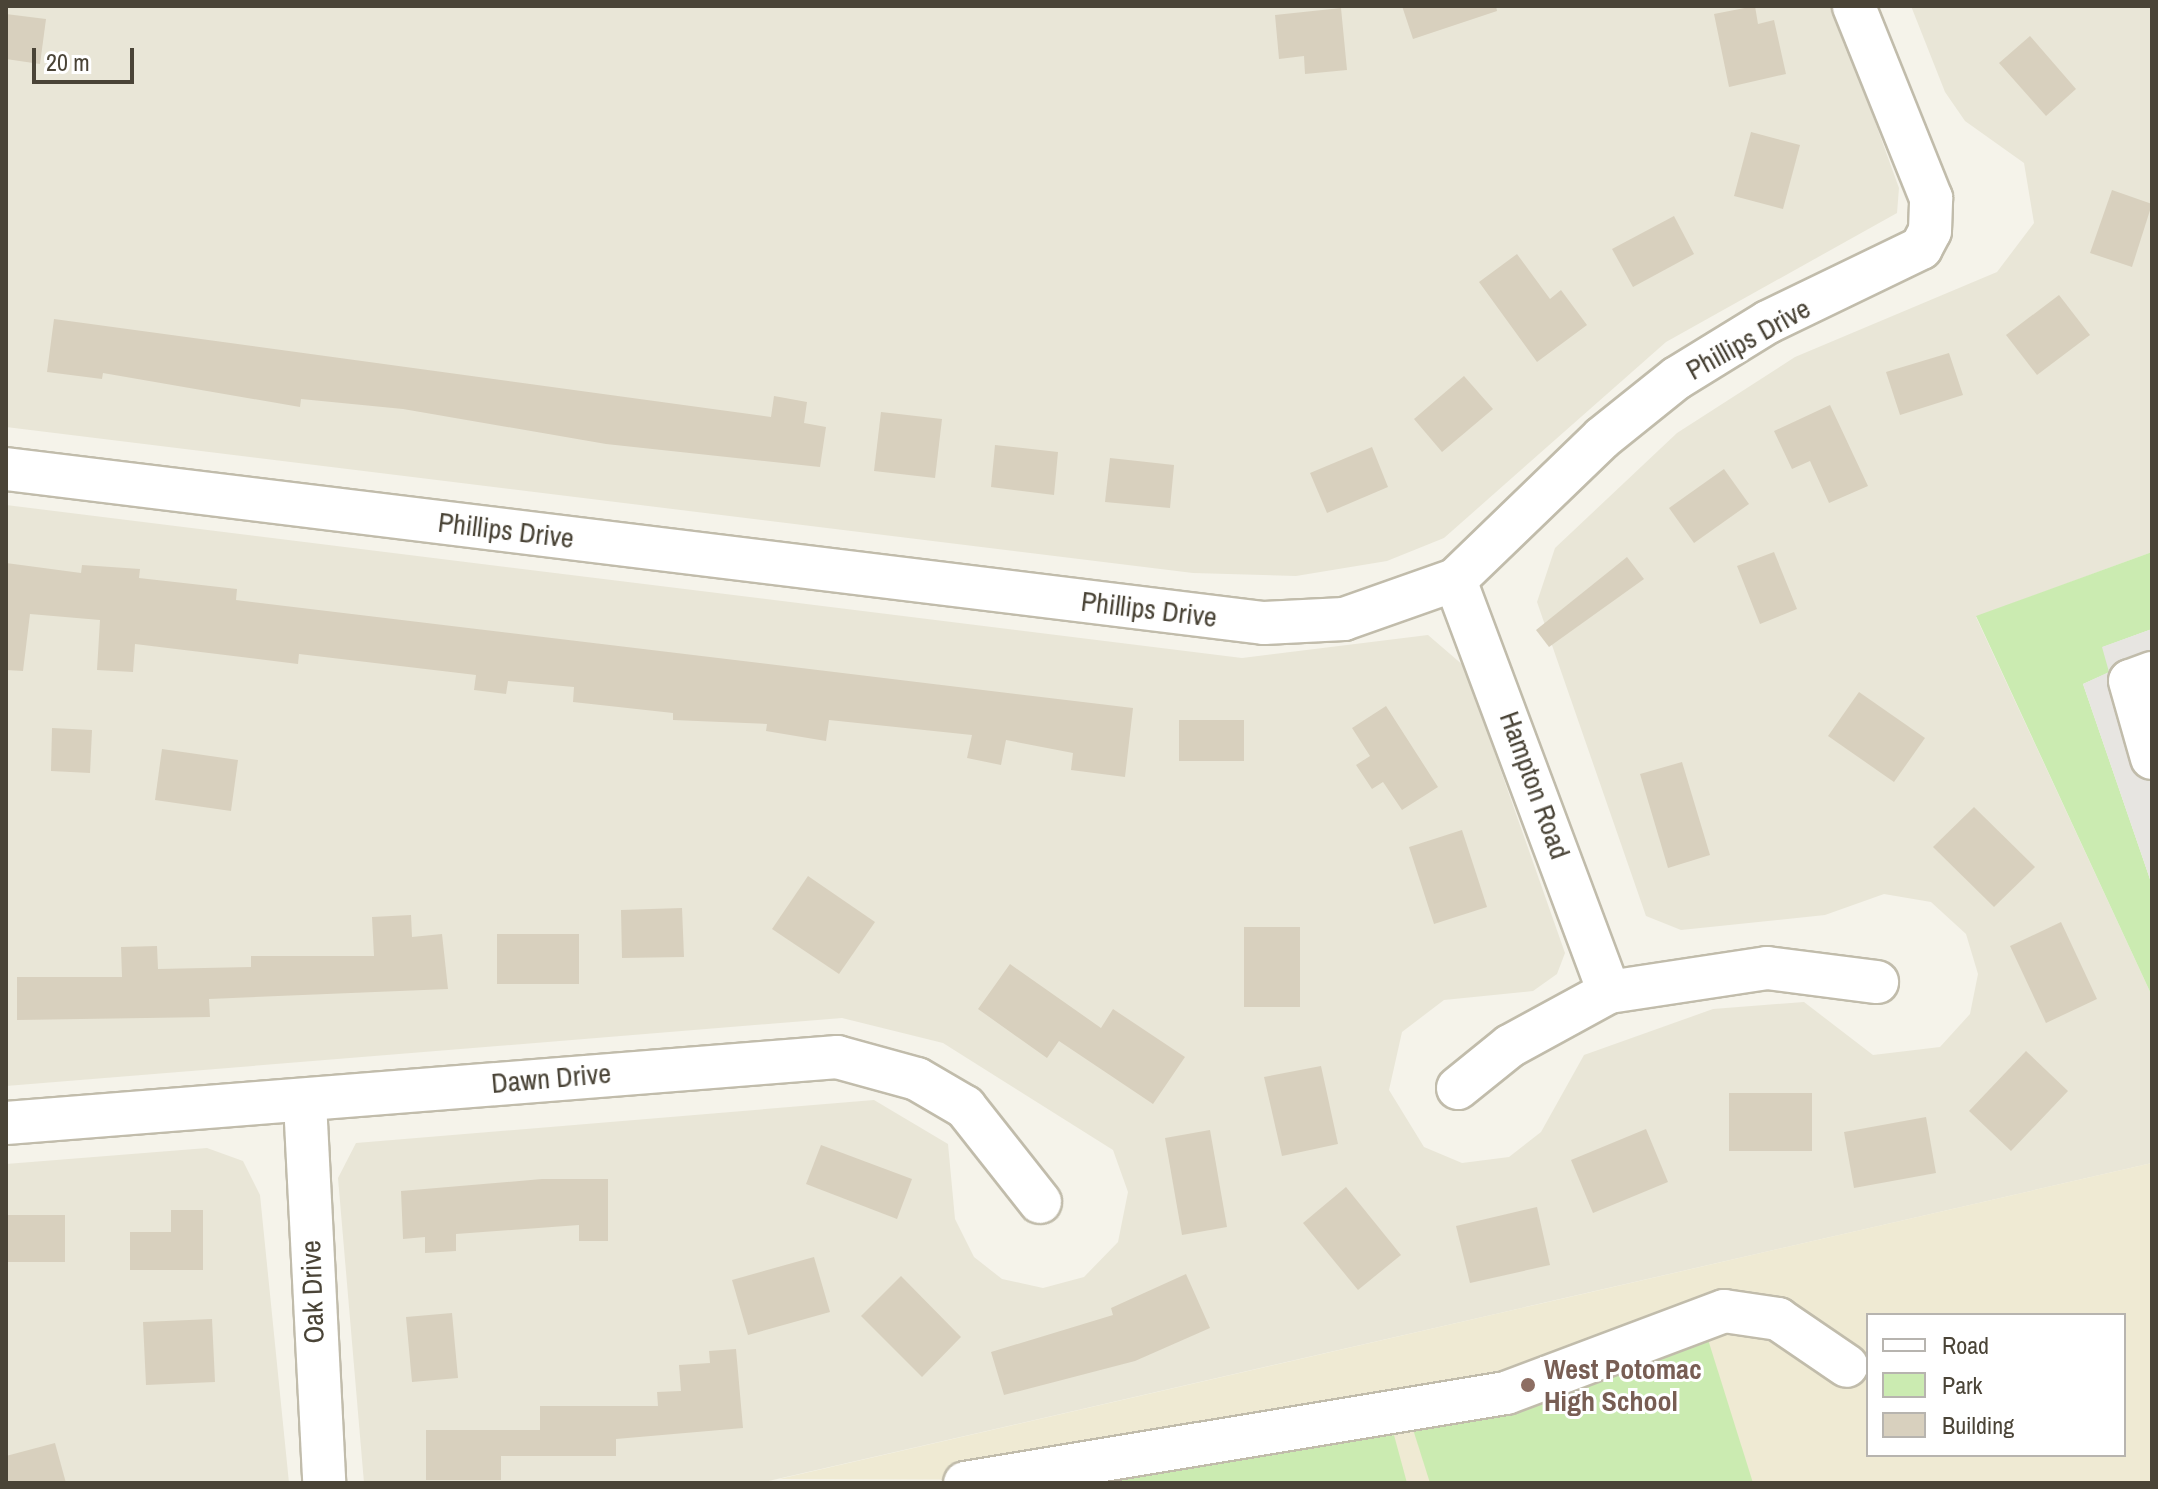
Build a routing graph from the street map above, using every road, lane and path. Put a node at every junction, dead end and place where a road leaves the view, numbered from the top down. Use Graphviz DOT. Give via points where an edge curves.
graph roads {
  1 [pos="1854,6"];
  2 [pos="6,469"];
  3 [pos="1455,580"];
  4 [pos="2152,673"];
  5 [pos="2152,758"];
  6 [pos="1877,982"];
  7 [pos="1609,992"];
  8 [pos="1458,1088"];
  9 [pos="305,1102"];
  10 [pos="6,1123"];
  11 [pos="1040,1202"];
  12 [pos="1847,1366"];
  13 [pos="324,1483"];
  14 [pos="965,1483"];
  1 -- 3 [label="street, Phillips Drive" via="1949,214 1921,248 1896,264 1768,322 1677,378 1602,438"];
  2 -- 3 [label="street, Phillips Drive" via="1264,623 1344,619"];
  3 -- 7 [label="street, Hampton Road"];
  4 -- 5 [label="street" via="2130,681"];
  6 -- 7 [label="street" via="1767,968"];
  7 -- 8 [label="street" via="1510,1046"];
  9 -- 10 [label="street, Dawn Drive"];
  9 -- 11 [label="street, Dawn Drive" via="837,1057 917,1079 965,1107"];
  9 -- 13 [label="street, Oak Drive"];
  12 -- 14 [label="street" via="1778,1319 1724,1311 1506,1393"];
}
